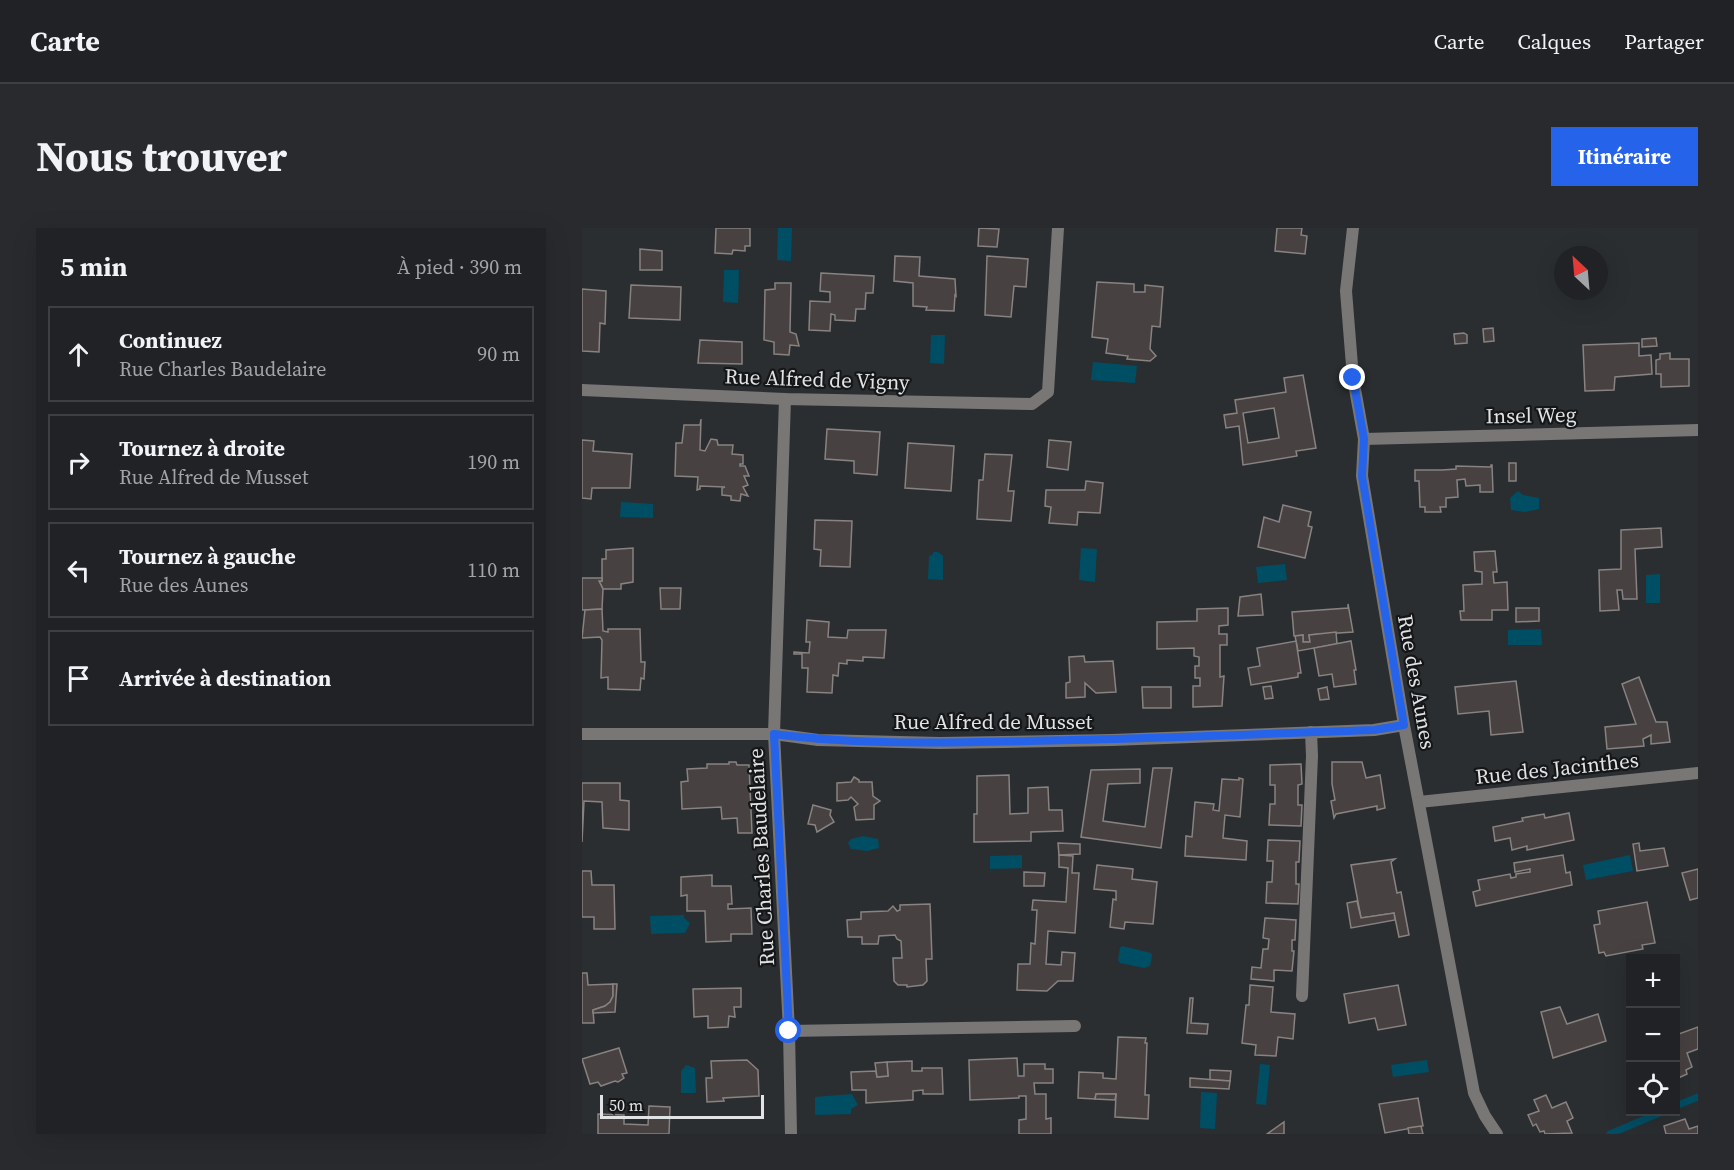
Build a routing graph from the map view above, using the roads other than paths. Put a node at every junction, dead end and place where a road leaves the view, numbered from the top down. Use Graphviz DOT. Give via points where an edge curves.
graph roads {
  1 [pos="1058,228"];
  2 [pos="1353,228"];
  3 [pos="582,390"];
  4 [pos="785,399"];
  5 [pos="1698,430"];
  6 [pos="1364,439"];
  7 [pos="1404,725"];
  8 [pos="1311,732"];
  9 [pos="582,734"];
  10 [pos="774,734"];
  11 [pos="1698,773"];
  12 [pos="1419,802"];
  13 [pos="1302,996"];
  14 [pos="1075,1026"];
  15 [pos="789,1031"];
  16 [pos="791,1134"];
  17 [pos="1497,1134"];
  1 -- 4 [label="street, Rue Alfred de Vigny" via="1048,392 1032,404"];
  2 -- 6 [label="street, Rue des Aunes" via="1346,291 1353,378"];
  3 -- 4 [label="street, Rue Alfred de Vigny"];
  4 -- 10 [label="street, Rue Charles Baudelaire"];
  5 -- 6 [label="street, Insel Weg"];
  6 -- 7 [label="street, Rue des Aunes" via="1362,476"];
  7 -- 8 [label="street, Rue Alfred de Musset"];
  7 -- 12 [label="street, Rue des Aunes"];
  8 -- 10 [label="street, Rue Alfred de Musset" via="940,743 818,740"];
  8 -- 13 [label="street"];
  9 -- 10 [label="street, Rue Alfred de Musset"];
  10 -- 15 [label="street, Rue Charles Baudelaire"];
  11 -- 12 [label="street, Rue des Jacinthes"];
  12 -- 17 [label="street, Rue des Aunes" via="1474,1093"];
  14 -- 15 [label="street"];
  15 -- 16 [label="street, Rue Charles Baudelaire"];
}
